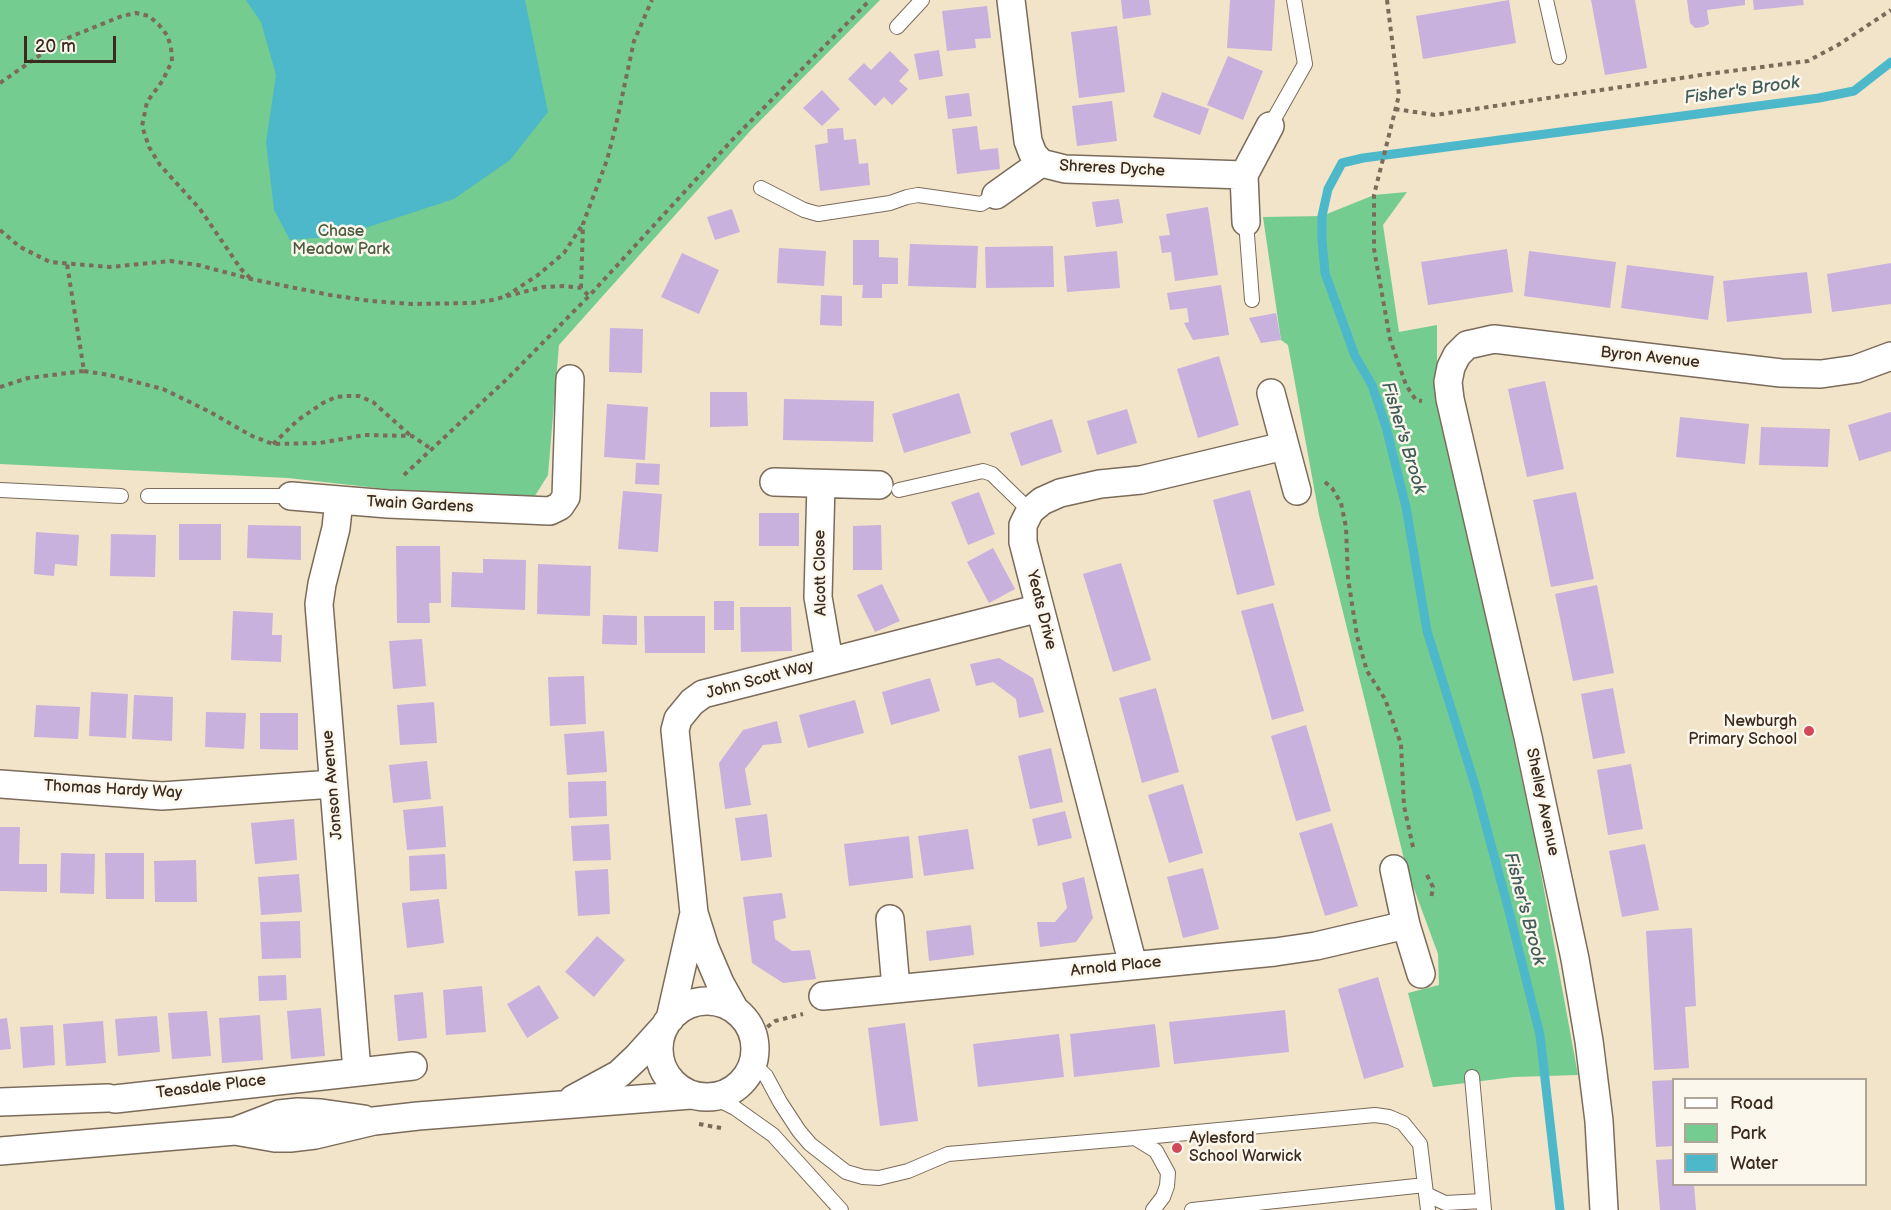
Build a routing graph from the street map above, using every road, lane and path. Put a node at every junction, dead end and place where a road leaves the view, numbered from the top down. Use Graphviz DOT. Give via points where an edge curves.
graph roads {
  1 [pos="652,0"];
  2 [pos="870,0"];
  3 [pos="922,0"];
  4 [pos="1011,0"];
  5 [pos="1294,0"];
  6 [pos="1387,0"];
  7 [pos="1546,0"];
  8 [pos="1891,10"];
  9 [pos="897,27"];
  10 [pos="1559,57"];
  11 [pos="0,83"];
  12 [pos="1395,110"];
  13 [pos="1270,126"];
  14 [pos="1041,163"];
  15 [pos="1244,175"];
  16 [pos="761,188"];
  17 [pos="996,195"];
  18 [pos="1246,222"];
  19 [pos="583,224"];
  20 [pos="0,230"];
  21 [pos="67,264"];
  22 [pos="251,279"];
  23 [pos="581,288"];
  24 [pos="590,296"];
  25 [pos="502,298"];
  26 [pos="1252,300"];
  27 [pos="1891,356"];
  28 [pos="84,371"];
  29 [pos="570,379"];
  30 [pos="0,387"];
  31 [pos="1271,393"];
  32 [pos="1449,399"];
  33 [pos="412,436"];
  34 [pos="273,444"];
  35 [pos="1284,446"];
  36 [pos="433,450"];
  37 [pos="774,482"];
  38 [pos="1294,483"];
  39 [pos="821,484"];
  40 [pos="889,488"];
  41 [pos="0,490"];
  42 [pos="121,496"];
  43 [pos="148,496"];
  44 [pos="291,496"];
  45 [pos="339,500"];
  46 [pos="393,504"];
  47 [pos="1030,511"];
  48 [pos="1040,608"];
  49 [pos="829,661"];
  50 [pos="0,784"];
  51 [pos="333,784"];
  52 [pos="1414,849"];
  53 [pos="1420,867"];
  54 [pos="1394,869"];
  55 [pos="694,913"];
  56 [pos="890,919"];
  57 [pos="1406,924"];
  58 [pos="1133,965"];
  59 [pos="1421,974"];
  60 [pos="896,988"];
  61 [pos="823,996"];
  62 [pos="735,1010"];
  63 [pos="667,1022"];
  64 [pos="753,1050"];
  65 [pos="413,1066"];
  66 [pos="357,1071"];
  67 [pos="1472,1077"];
  68 [pos="702,1096"];
  69 [pos="0,1102"];
  70 [pos="564,1104"];
  71 [pos="1135,1138"];
  72 [pos="0,1151"];
  73 [pos="1425,1190"];
  74 [pos="1483,1205"];
  75 [pos="841,1210"];
  76 [pos="1153,1210"];
  77 [pos="1192,1210"];
  78 [pos="1428,1210"];
  79 [pos="1604,1210"];
  1 -- 19 [label="path" via="634,41 607,160"];
  2 -- 24 [label="path" via="734,138"];
  3 -- 9 [label="lane"];
  4 -- 14 [label="street, Shreres Dyche" via="1028,141"];
  5 -- 13 [label="lane" via="1305,64"];
  6 -- 12 [label="path" via="1399,95"];
  7 -- 10 [label="lane"];
  8 -- 12 [label="path" via="1808,61 1435,115"];
  11 -- 22 [label="path" via="78,33 122,16 149,16 167,35 172,61 147,102 142,126 148,147"];
  12 -- 32 [label="path" via="1374,195 1374,249 1390,339 1406,385 1416,400 1429,403"];
  13 -- 15 [label="street"];
  14 -- 15 [label="street, Shreres Dyche" via="1065,169"];
  14 -- 17 [label="street"];
  15 -- 18 [label="street"];
  16 -- 17 [label="lane" via="818,214 890,203 907,196 981,204"];
  18 -- 26 [label="lane"];
  19 -- 23 [label="path"];
  19 -- 25 [label="path" via="564,254"];
  20 -- 21 [label="path" via="33,255"];
  21 -- 22 [label="path" via="110,267 170,261"];
  21 -- 28 [label="path"];
  22 -- 25 [label="path" via="330,295 412,304"];
  23 -- 24 [label="path"];
  23 -- 25 [label="path" via="543,287"];
  24 -- 36 [label="path"];
  27 -- 32 [label="street, Byron Avenue" via="1856,369 1821,374 1781,373 1494,339 1467,345 1457,355 1450,367"];
  28 -- 30 [label="path" via="28,378"];
  28 -- 34 [label="path" via="163,389"];
  29 -- 46 [label="street, Twain Gardens" via="566,497 560,506 550,511"];
  31 -- 35 [label="street"];
  32 -- 79 [label="street, Shelley Avenue" via="1528,736 1575,959 1599,1121"];
  33 -- 34 [label="path" via="365,435 320,443"];
  33 -- 34 [label="path" via="373,402 348,396 323,403"];
  33 -- 36 [label="path"];
  35 -- 38 [label="street"];
  35 -- 47 [label="street" via="1141,480 1060,493"];
  36 -- 46 [label="path" via="402,477"];
  37 -- 39 [label="street"];
  38 -- 52 [label="path" via="1307,472 1318,474 1341,503 1357,636 1367,671 1385,699 1401,744 1404,806"];
  39 -- 40 [label="street"];
  39 -- 49 [label="street, Alcott Close" via="818,597"];
  40 -- 47 [label="lane" via="983,471 992,474"];
  41 -- 42 [label="lane"];
  43 -- 44 [label="lane"];
  44 -- 45 [label="street, Twain Gardens"];
  45 -- 46 [label="street, Twain Gardens"];
  45 -- 51 [label="street, Jonson Avenue" via="320,604"];
  47 -- 48 [label="street, Yeats Drive" via="1023,525 1023,542"];
  48 -- 49 [label="street, John Scott Way"];
  48 -- 58 [label="street, Yeats Drive"];
  49 -- 55 [label="street, John Scott Way" via="703,694 678,719 675,730"];
  50 -- 51 [label="street, Thomas Hardy Way" via="162,796"];
  51 -- 66 [label="street, Jonson Avenue"];
  53 -- 57 [label="path" via="1433,887 1431,902 1426,911"];
  54 -- 57 [label="street"];
  55 -- 62 [label="street" via="705,948"];
  55 -- 63 [label="street"];
  56 -- 60 [label="street"];
  57 -- 58 [label="street, Arnold Place" via="1316,946"];
  57 -- 59 [label="street"];
  58 -- 60 [label="street, Arnold Place"];
  60 -- 61 [label="street, Arnold Place"];
  61 -- 64 [label="path" via="819,1010 775,1021"];
  62 -- 63 [label="street" via="704,1001 688,1005"];
  62 -- 64 [label="street" via="746,1023"];
  63 -- 68 [label="street" via="659,1041 664,1072 684,1092"];
  63 -- 70 [label="street" via="619,1074"];
  64 -- 68 [label="street" via="747,1076 738,1086 726,1094"];
  64 -- 71 [label="lane" via="780,1102 810,1144 840,1167 863,1177 894,1175 948,1154"];
  65 -- 66 [label="street"];
  66 -- 69 [label="street, Teasdale Place" via="112,1098"];
  67 -- 74 [label="lane"];
  68 -- 70 [label="street"];
  68 -- 75 [label="lane" via="735,1108 773,1135"];
  70 -- 72 [label="street" via="374,1121 298,1112 235,1131"];
  71 -- 73 [label="lane" via="1375,1115 1389,1117 1403,1123 1420,1144"];
  71 -- 76 [label="lane" via="1156,1151 1168,1173 1163,1197"];
  73 -- 74 [label="lane" via="1445,1203"];
  73 -- 77 [label="lane"];
  73 -- 78 [label="lane"];
}
